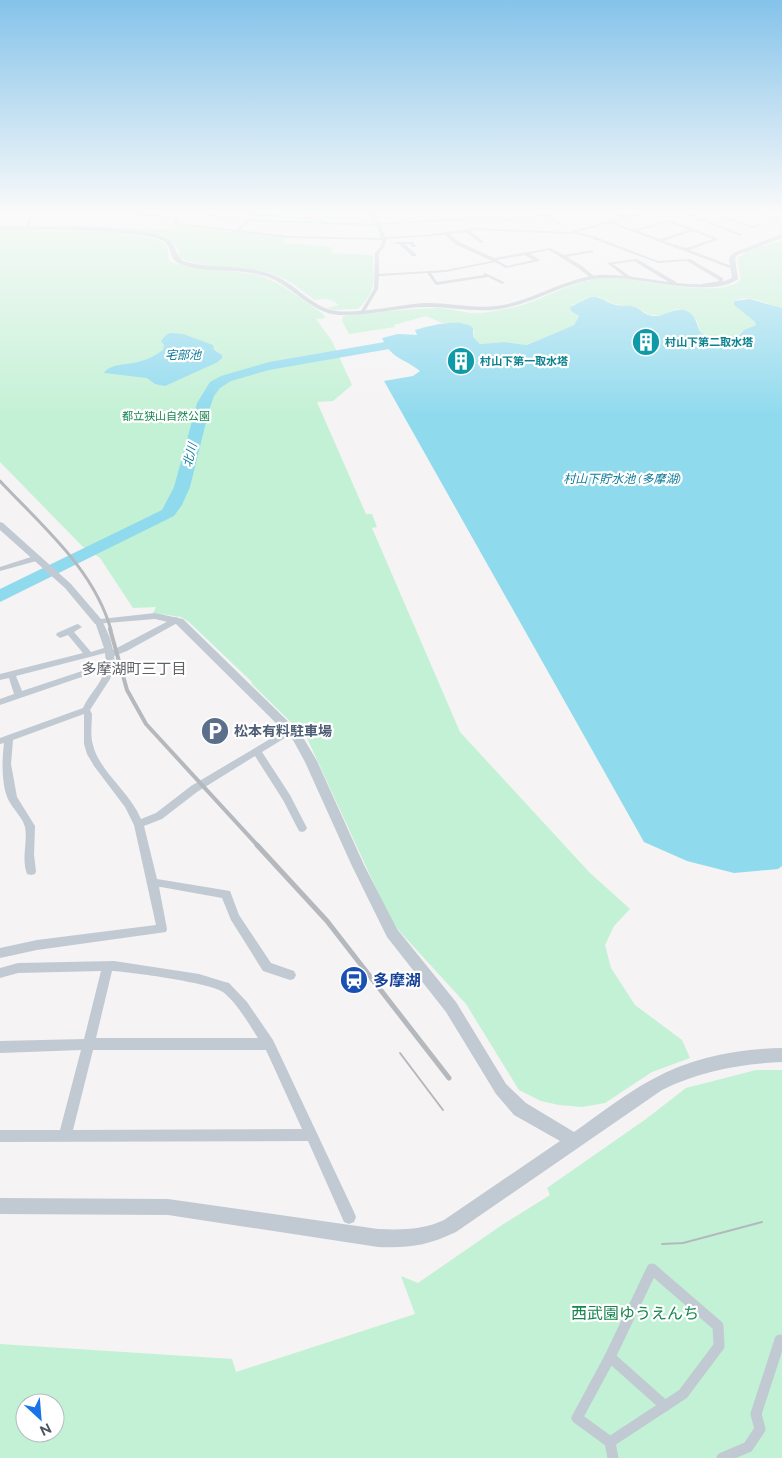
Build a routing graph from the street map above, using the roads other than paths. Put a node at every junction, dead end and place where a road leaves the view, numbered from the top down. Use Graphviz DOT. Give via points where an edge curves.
graph roads {
  1 [pos="276,279"];
  2 [pos="377,279"];
  3 [pos="433,279"];
  4 [pos="468,279"];
  5 [pos="494,279"];
  6 [pos="588,279"];
  7 [pos="639,279"];
  8 [pos="667,279"];
  9 [pos="721,279"];
  10 [pos="735,279"];
  11 [pos="502,283"];
  12 [pos="674,283"];
  13 [pos="701,286"];
  14 [pos="363,311"];
  15 [pos="1,528"];
  16 [pos="38,558"];
  17 [pos="0,569"];
  18 [pos="176,620"];
  19 [pos="99,622"];
  20 [pos="78,627"];
  21 [pos="69,631"];
  22 [pos="60,635"];
  23 [pos="89,655"];
  24 [pos="110,656"];
  25 [pos="12,675"];
  26 [pos="0,677"];
  27 [pos="20,696"];
  28 [pos="0,702"];
  29 [pos="86,710"];
  30 [pos="290,732"];
  31 [pos="4,740"];
  32 [pos="257,752"];
  33 [pos="139,824"];
  34 [pos="302,828"];
  35 [pos="31,871"];
  36 [pos="153,883"];
  37 [pos="0,953"];
  38 [pos="108,966"];
  39 [pos="0,973"];
  40 [pos="290,974"];
  41 [pos="90,1044"];
  42 [pos="268,1044"];
  43 [pos="0,1047"];
  44 [pos="782,1055"];
  45 [pos="0,1136"];
  46 [pos="65,1136"];
  47 [pos="311,1136"];
  48 [pos="575,1142"];
  49 [pos="0,1206"];
  50 [pos="349,1217"];
  51 [pos="782,1341"];
  52 [pos="610,1357"];
  53 [pos="665,1406"];
  54 [pos="610,1442"];
  55 [pos="613,1458"];
  56 [pos="722,1458"];
  1 -- 14 [label="street" via="328,311"];
  2 -- 14 [label="street" via="376,289"];
  3 -- 4 [label="street" via="436,284"];
  5 -- 11 [label="street"];
  6 -- 14 [label="street" via="514,304 478,310 435,305"];
  7 -- 12 [label="street"];
  8 -- 12 [label="street"];
  9 -- 13 [label="street" via="721,282"];
  10 -- 13 [label="street"];
  12 -- 13 [label="street"];
  15 -- 16 [label="street"];
  16 -- 17 [label="street"];
  16 -- 19 [label="street"];
  18 -- 19 [label="street" via="155,616"];
  18 -- 24 [label="street"];
  18 -- 30 [label="street"];
  19 -- 24 [label="street"];
  20 -- 21 [label="street"];
  21 -- 22 [label="street"];
  21 -- 23 [label="street"];
  23 -- 24 [label="street"];
  23 -- 25 [label="street"];
  24 -- 27 [label="street"];
  24 -- 29 [label="street" via="107,679"];
  25 -- 26 [label="street"];
  25 -- 27 [label="street"];
  27 -- 28 [label="street"];
  29 -- 31 [label="street"];
  29 -- 33 [label="street" via="90,749"];
  30 -- 32 [label="street"];
  30 -- 48 [label="street" via="300,741 311,761 392,933 451,1007 511,1100 519,1109"];
  31 -- 35 [label="street" via="12,798 30,826 28,856"];
  32 -- 33 [label="street" via="189,793 159,816"];
  32 -- 34 [label="street"];
  33 -- 36 [label="street"];
  36 -- 37 [label="street" via="162,929"];
  36 -- 40 [label="street" via="226,894 235,918 267,967"];
  38 -- 39 [label="street" via="18,968"];
  38 -- 41 [label="street"];
  38 -- 42 [label="street" via="181,976 225,987 243,1006"];
  41 -- 42 [label="street"];
  41 -- 43 [label="street"];
  41 -- 46 [label="street"];
  42 -- 47 [label="street"];
  44 -- 48 [label="street" via="739,1057 676,1074"];
  45 -- 46 [label="street"];
  46 -- 47 [label="street"];
  47 -- 50 [label="street"];
  48 -- 49 [label="street" via="450,1226 435,1233 406,1238 356,1236 168,1207"];
  51 -- 56 [label="street" via="756,1414 760,1429 748,1447"];
  52 -- 53 [label="street"];
  52 -- 53 [label="street" via="652,1269 718,1326 719,1346 684,1394"];
  52 -- 54 [label="street" via="577,1418"];
  53 -- 54 [label="street"];
  54 -- 55 [label="street"];
}
